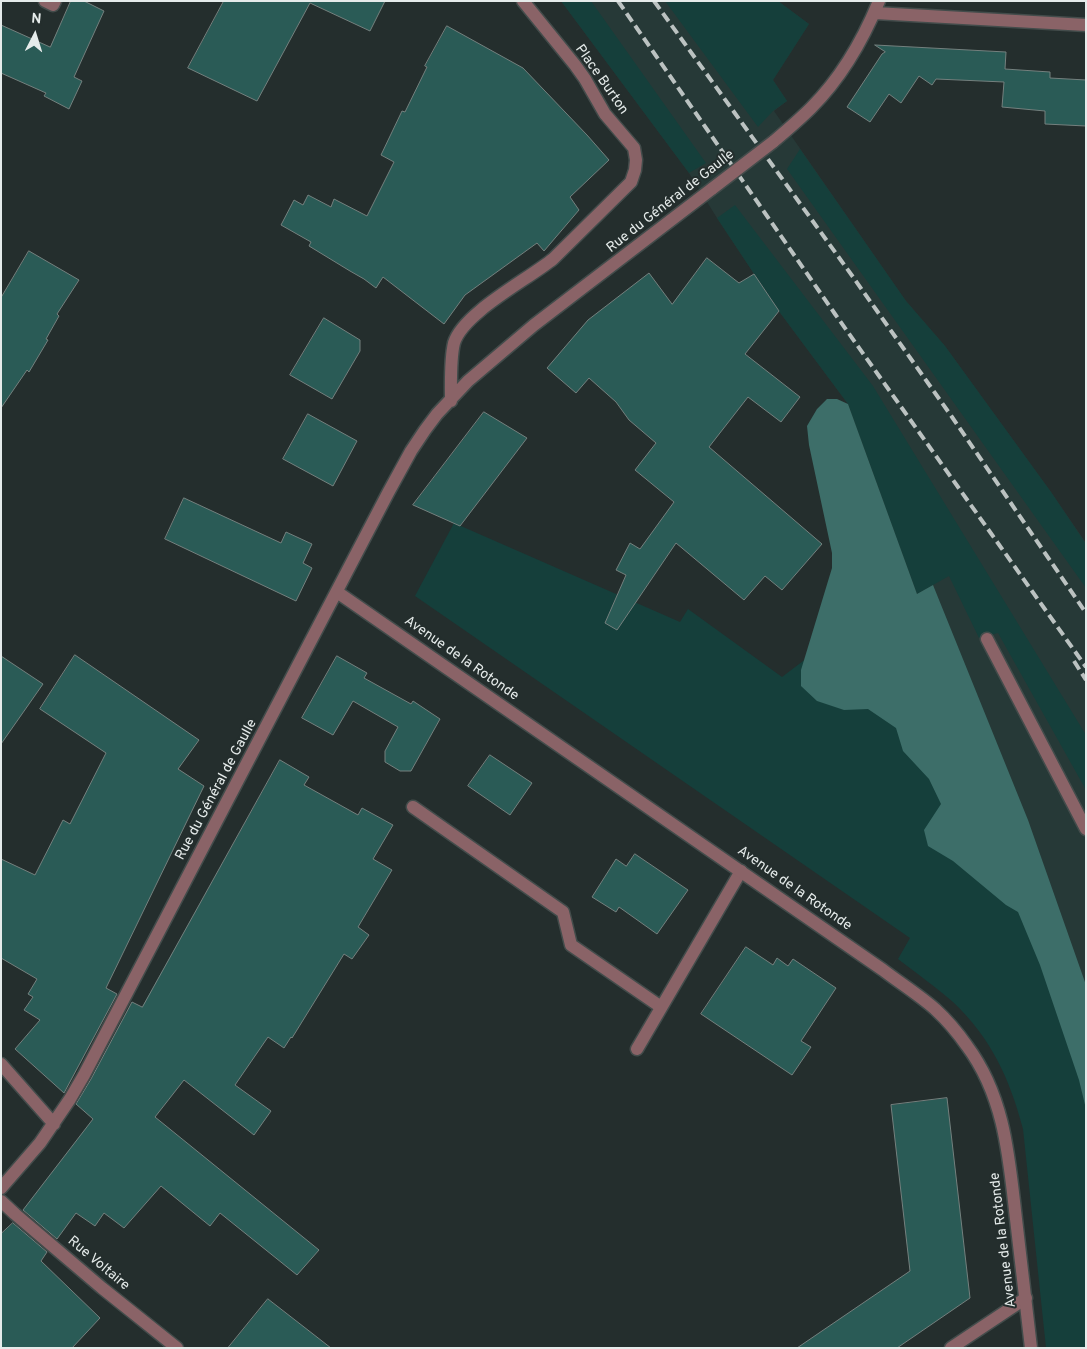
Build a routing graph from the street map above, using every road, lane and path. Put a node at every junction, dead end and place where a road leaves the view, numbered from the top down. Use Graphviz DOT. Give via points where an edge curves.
graph roads {
  1 [pos="45,1"];
  2 [pos="55,1"];
  3 [pos="523,1"];
  4 [pos="877,7"];
  5 [pos="1086,25"];
  6 [pos="451,400"];
  7 [pos="337,592"];
  8 [pos="986,639"];
  9 [pos="413,807"];
  10 [pos="1086,829"];
  11 [pos="741,871"];
  12 [pos="661,1007"];
  13 [pos="637,1049"];
  14 [pos="1,1064"];
  15 [pos="54,1124"];
  16 [pos="1,1188"];
  17 [pos="1,1201"];
  18 [pos="1026,1298"];
  19 [pos="177,1348"];
  20 [pos="951,1348"];
  21 [pos="1031,1348"];
  1 -- 2 [label="street" via="53,5"];
  3 -- 6 [label="street, Place Burton" via="580,72 605,114 634,148 635,170 631,182 553,259 463,326 452,355"];
  4 -- 5 [label="street"];
  4 -- 6 [label="street, Rue du Général de Gaulle, bridge" via="840,74 810,108 773,142 534,325 468,381"];
  6 -- 7 [label="street, Rue du Général de Gaulle" via="437,414 411,452"];
  7 -- 11 [label="street, Avenue de la Rotonde"];
  7 -- 15 [label="street, Rue du Général de Gaulle" via="84,1075"];
  8 -- 10 [label="street"];
  9 -- 12 [label="street" via="563,912 571,945"];
  11 -- 12 [label="street"];
  11 -- 18 [label="street, Avenue de la Rotonde" via="922,999 968,1047 991,1089 1005,1133"];
  12 -- 13 [label="street"];
  14 -- 15 [label="street"];
  15 -- 16 [label="street, Rue du Général de Gaulle"];
  17 -- 19 [label="street, Rue Voltaire"];
  18 -- 20 [label="street"];
  18 -- 21 [label="street, Avenue de la Rotonde"];
}
